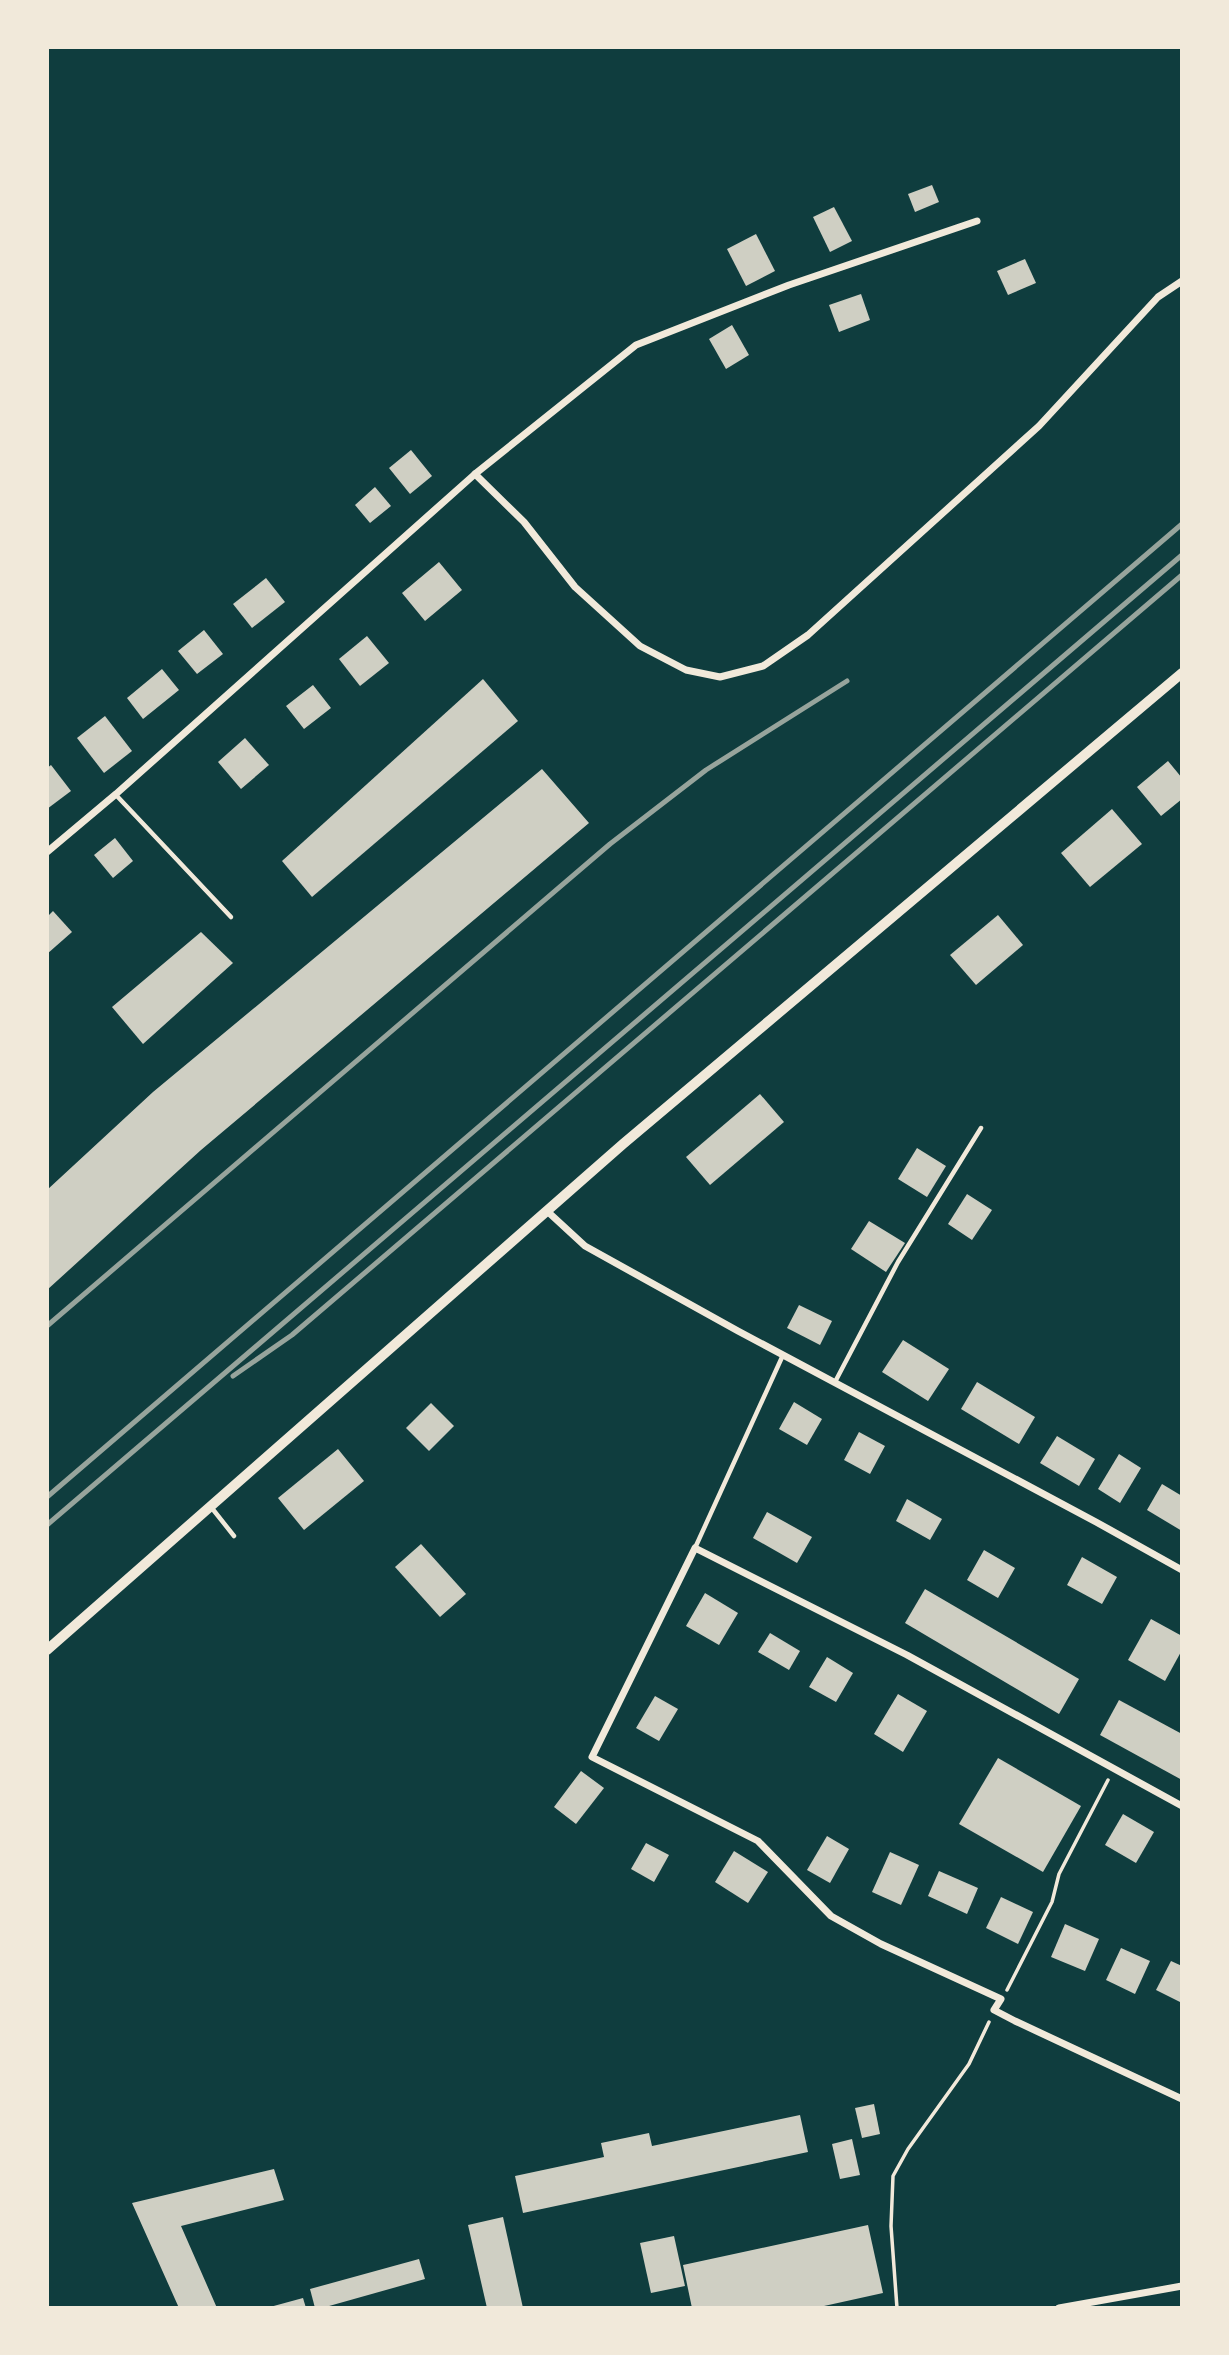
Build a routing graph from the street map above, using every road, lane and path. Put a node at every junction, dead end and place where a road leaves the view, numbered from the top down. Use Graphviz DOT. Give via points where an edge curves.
graph roads {
  1 [pos="977,221"];
  2 [pos="1182,281"];
  3 [pos="475,474"];
  4 [pos="1182,673"];
  5 [pos="116,794"];
  6 [pos="47,852"];
  7 [pos="231,917"];
  8 [pos="981,1128"];
  9 [pos="547,1211"];
  10 [pos="783,1355"];
  11 [pos="835,1382"];
  12 [pos="211,1507"];
  13 [pos="234,1536"];
  14 [pos="695,1548"];
  15 [pos="1182,1570"];
  16 [pos="47,1650"];
  17 [pos="1114,1769"];
  18 [pos="1182,1806"];
  19 [pos="1001,1999"];
  20 [pos="994,2010"];
  21 [pos="1182,2099"];
  22 [pos="1182,2286"];
  23 [pos="897,2308"];
  24 [pos="1059,2308"];
  1 -- 3 [label="street" via="789,285 636,345"];
  2 -- 3 [label="street" via="1158,297 1039,426 808,635 763,666 720,677 686,670 640,646 575,587 524,522"];
  3 -- 5 [label="street"];
  4 -- 9 [label="street"];
  5 -- 6 [label="street"];
  5 -- 7 [label="lane"];
  8 -- 11 [label="lane" via="898,1262"];
  9 -- 10 [label="street" via="585,1246"];
  9 -- 12 [label="street"];
  10 -- 11 [label="street"];
  10 -- 14 [label="lane"];
  11 -- 15 [label="street"];
  12 -- 13 [label="lane"];
  12 -- 16 [label="street"];
  14 -- 17 [label="street" via="907,1655"];
  14 -- 19 [label="street" via="592,1758 758,1841 831,1916"];
  17 -- 18 [label="street"];
  17 -- 19 [label="path"];
  19 -- 20 [label="street"];
  20 -- 21 [label="street"];
  20 -- 23 [label="path" via="969,2064 893,2176 891,2226"];
  22 -- 24 [label="street"];
}
